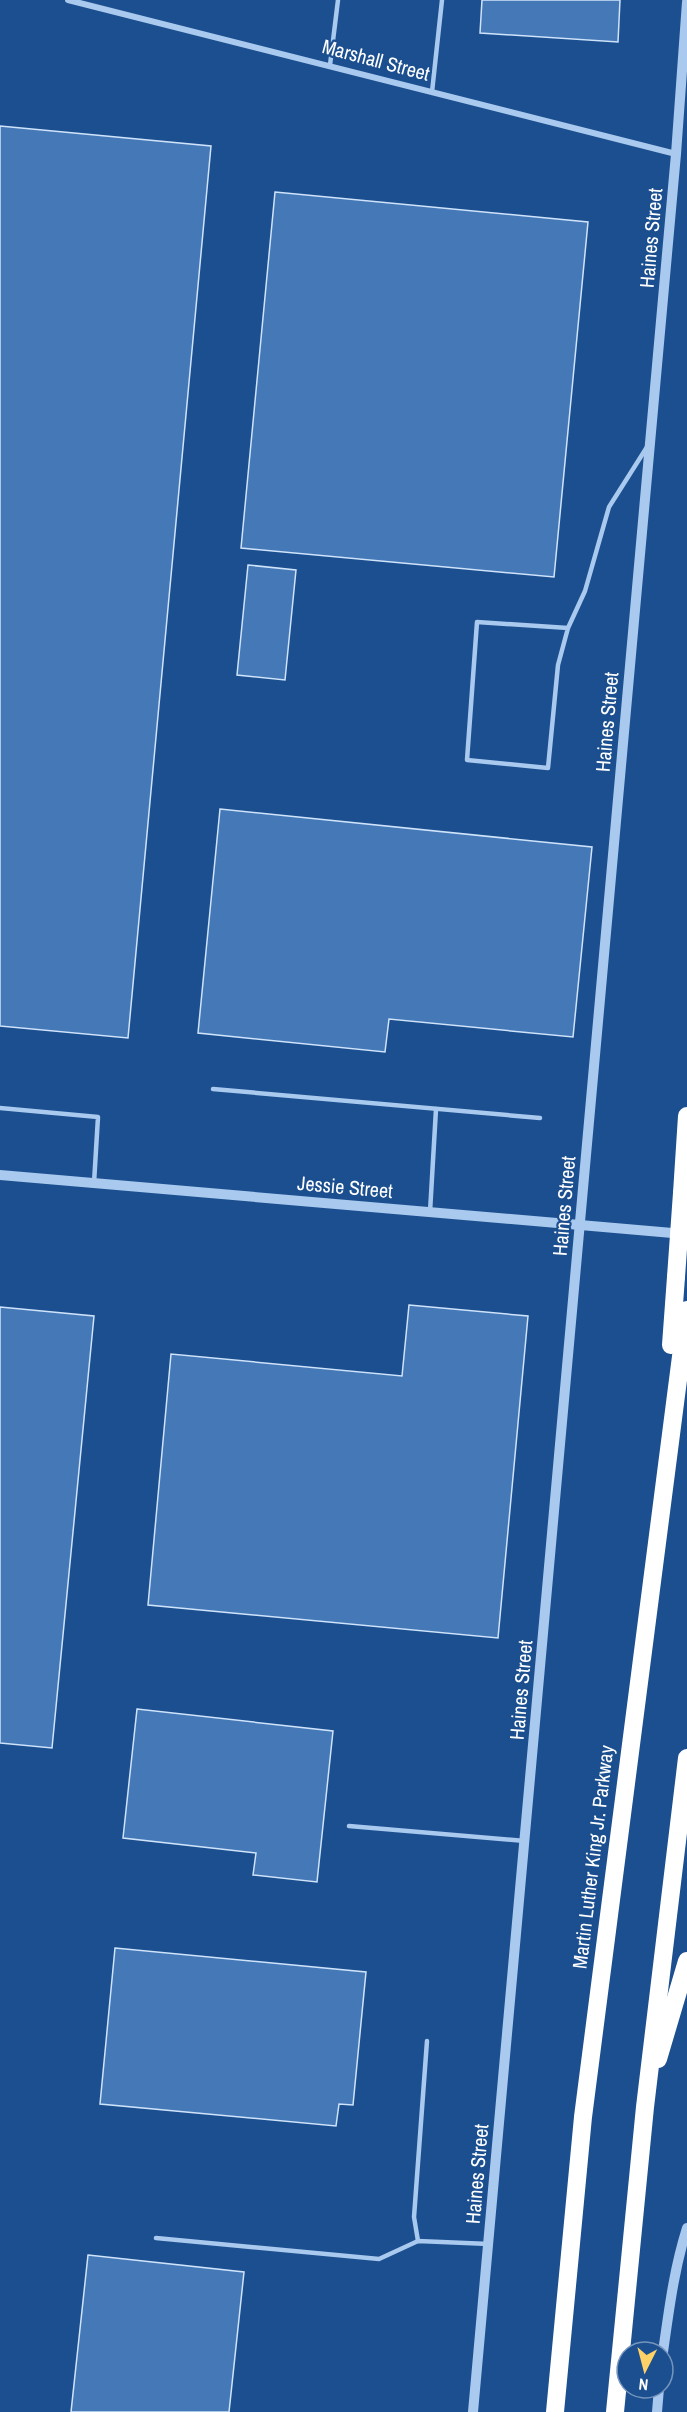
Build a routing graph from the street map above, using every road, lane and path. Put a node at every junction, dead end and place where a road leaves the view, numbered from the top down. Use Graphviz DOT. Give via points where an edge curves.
graph roads {
  1 [pos="68,0"];
  2 [pos="338,0"];
  3 [pos="442,0"];
  4 [pos="687,2"];
  5 [pos="330,65"];
  6 [pos="432,92"];
  7 [pos="676,154"];
  8 [pos="650,442"];
  9 [pos="568,628"];
  10 [pos="213,1089"];
  11 [pos="0,1108"];
  12 [pos="436,1109"];
  13 [pos="687,1116"];
  14 [pos="540,1118"];
  15 [pos="0,1174"];
  16 [pos="94,1183"];
  17 [pos="430,1212"];
  18 [pos="580,1226"];
  19 [pos="687,1234"];
  20 [pos="687,1310"];
  21 [pos="657,1544"];
  22 [pos="687,1758"];
  23 [pos="350,1826"];
  24 [pos="525,1841"];
  25 [pos="687,1961"];
  26 [pos="427,2041"];
  27 [pos="645,2107"];
  28 [pos="687,2228"];
  29 [pos="156,2238"];
  30 [pos="418,2241"];
  31 [pos="489,2244"];
  32 [pos="665,2340"];
  33 [pos="473,2412"];
  34 [pos="555,2412"];
  35 [pos="615,2412"];
  1 -- 5 [label="street, Marshall Street"];
  2 -- 5 [label="lane"];
  3 -- 6 [label="lane"];
  4 -- 7 [label="street, Haines Street"];
  5 -- 6 [label="street, Marshall Street"];
  6 -- 7 [label="street, Marshall Street"];
  7 -- 8 [label="street, Haines Street"];
  8 -- 9 [label="lane" via="609,507 585,591"];
  8 -- 18 [label="street, Haines Street"];
  9 -- 9 [label="lane" via="558,665 548,768 467,760 477,622"];
  10 -- 12 [label="lane"];
  11 -- 16 [label="lane" via="98,1117"];
  12 -- 14 [label="lane"];
  12 -- 17 [label="lane"];
  13 -- 21 [label="highway, bridge"];
  15 -- 16 [label="street, Jessie Street"];
  16 -- 17 [label="street, Jessie Street"];
  17 -- 18 [label="street, Jessie Street"];
  18 -- 19 [label="street, Jessie Street"];
  18 -- 24 [label="street, Haines Street"];
  20 -- 21 [label="highway, Martin Luther King Jr. Parkway"];
  21 -- 34 [label="highway, Martin Luther King Jr. Parkway" via="583,2117"];
  22 -- 27 [label="highway"];
  23 -- 24 [label="lane"];
  24 -- 31 [label="street, Haines Street"];
  25 -- 27 [label="highway"];
  26 -- 30 [label="lane" via="414,2217"];
  27 -- 35 [label="highway"];
  28 -- 32 [label="street"];
  29 -- 30 [label="lane" via="379,2259"];
  30 -- 31 [label="lane"];
  31 -- 33 [label="street, Haines Street"];
}
